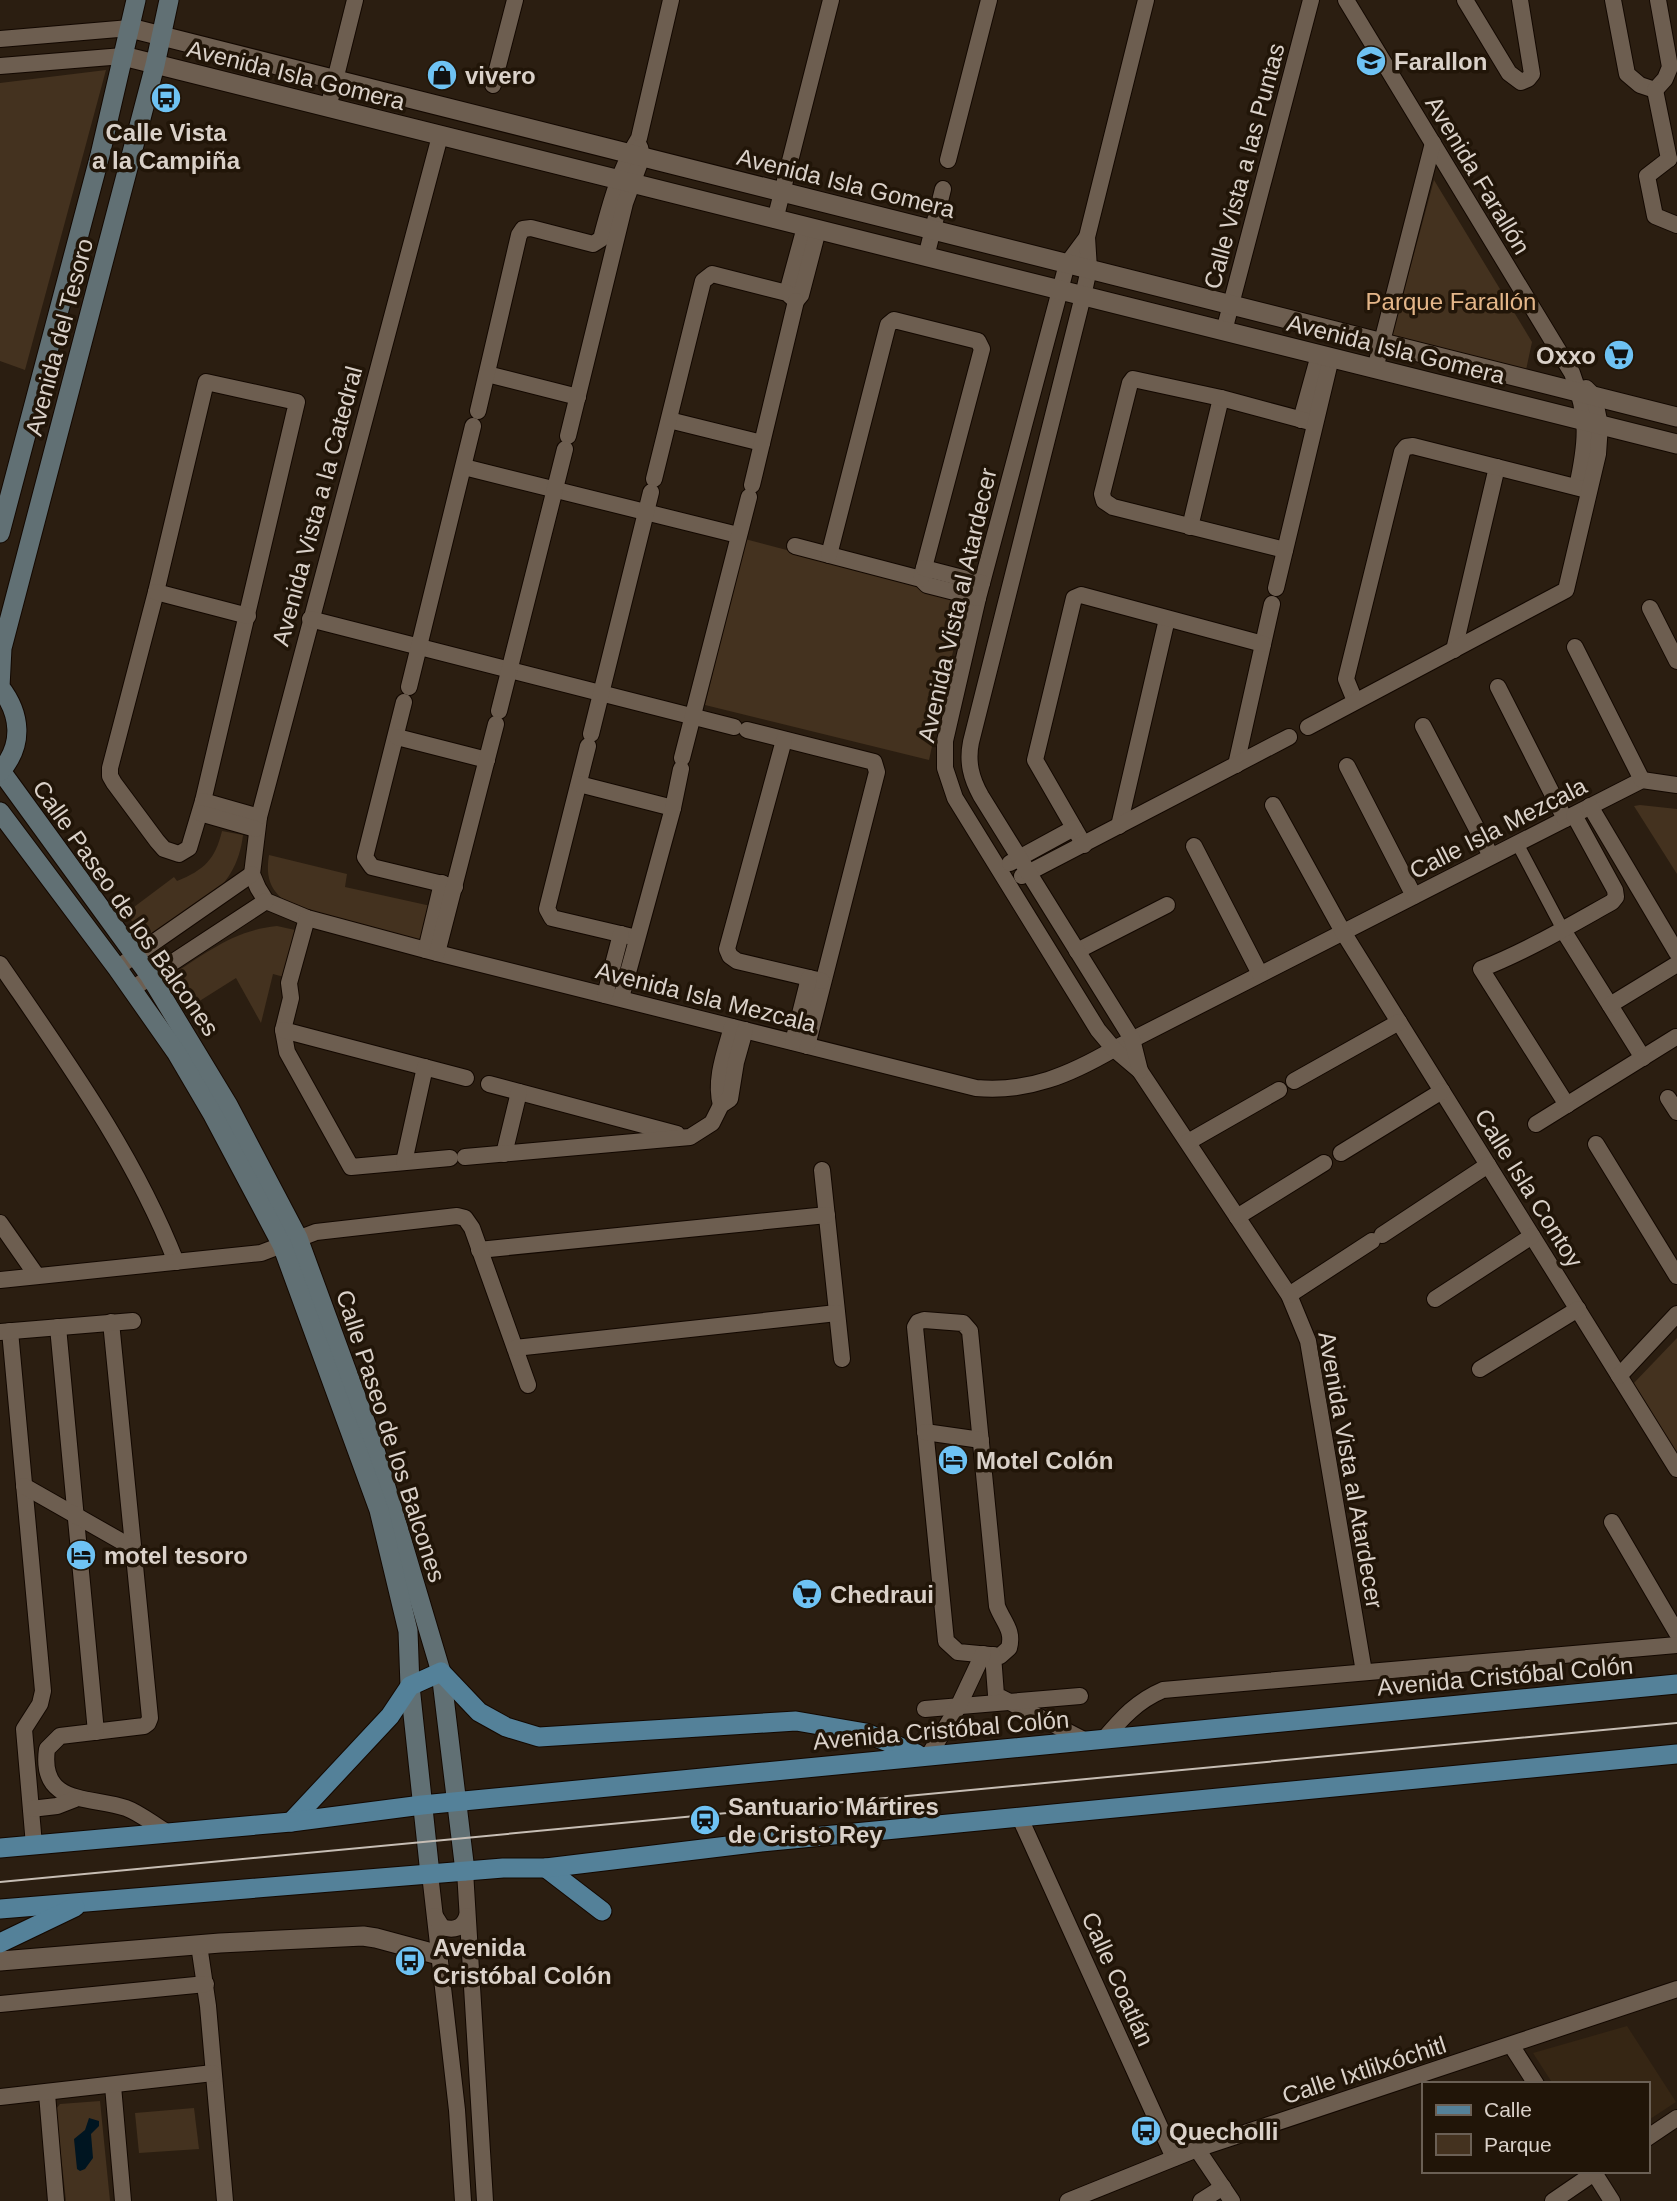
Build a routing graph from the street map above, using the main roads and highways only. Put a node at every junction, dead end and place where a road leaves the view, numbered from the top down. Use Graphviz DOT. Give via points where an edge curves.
graph roads {
  1 [pos="136,0"];
  2 [pos="169,0"];
  3 [pos="0,533"];
  4 [pos="0,687"];
  5 [pos="1,771"];
  6 [pos="0,812"];
  7 [pos="290,1242"];
  8 [pos="441,1672"];
  9 [pos="1677,1684"];
  10 [pos="410,1686"];
  11 [pos="1677,1754"];
  12 [pos="925,1755"];
  13 [pos="458,1802"];
  14 [pos="422,1805"];
  15 [pos="291,1822"];
  16 [pos="0,1848"];
  17 [pos="546,1868"];
  18 [pos="466,1871"];
  19 [pos="430,1874"];
  20 [pos="89,1901"];
  21 [pos="0,1909"];
  22 [pos="602,1912"];
  23 [pos="0,1943"];
  1 -- 3 [label="main road, Avenida del Tesoro"];
  2 -- 4 [label="main road, Avenida del Tesoro" via="2,648"];
  4 -- 5 [label="main road" via="17,716 18,733"];
  5 -- 7 [label="main road, Calle Paseo de los Balcones" via="150,976 228,1105"];
  6 -- 7 [label="main road, Calle Paseo de los Balcones" via="176,1052"];
  7 -- 8 [label="main road, Calle Paseo de los Balcones" via="372,1440"];
  7 -- 10 [label="main road, Calle Paseo de los Balcones" via="379,1510 408,1631"];
  8 -- 10 [label="main road"];
  8 -- 12 [label="main road" via="478,1712 539,1737 796,1721 866,1733"];
  8 -- 13 [label="main road, Calle Paseo de los Balcones"];
  9 -- 12 [label="main road, Avenida Cristóbal Colón"];
  10 -- 14 [label="main road, Calle Paseo de los Balcones"];
  10 -- 15 [label="main road" via="390,1716"];
  11 -- 17 [label="main road" via="761,1842"];
  12 -- 13 [label="main road, Avenida Cristóbal Colón"];
  13 -- 14 [label="main road, Avenida Cristóbal Colón"];
  13 -- 18 [label="main road, Calle Paseo de los Balcones"];
  14 -- 15 [label="main road, Avenida Cristóbal Colón"];
  14 -- 19 [label="main road, Calle Paseo de los Balcones"];
  15 -- 16 [label="main road, Avenida Cristóbal Colón"];
  17 -- 18 [label="main road"];
  17 -- 22 [label="main road"];
  18 -- 19 [label="main road"];
  19 -- 20 [label="main road"];
  20 -- 21 [label="main road"];
  20 -- 23 [label="main road"];
}
